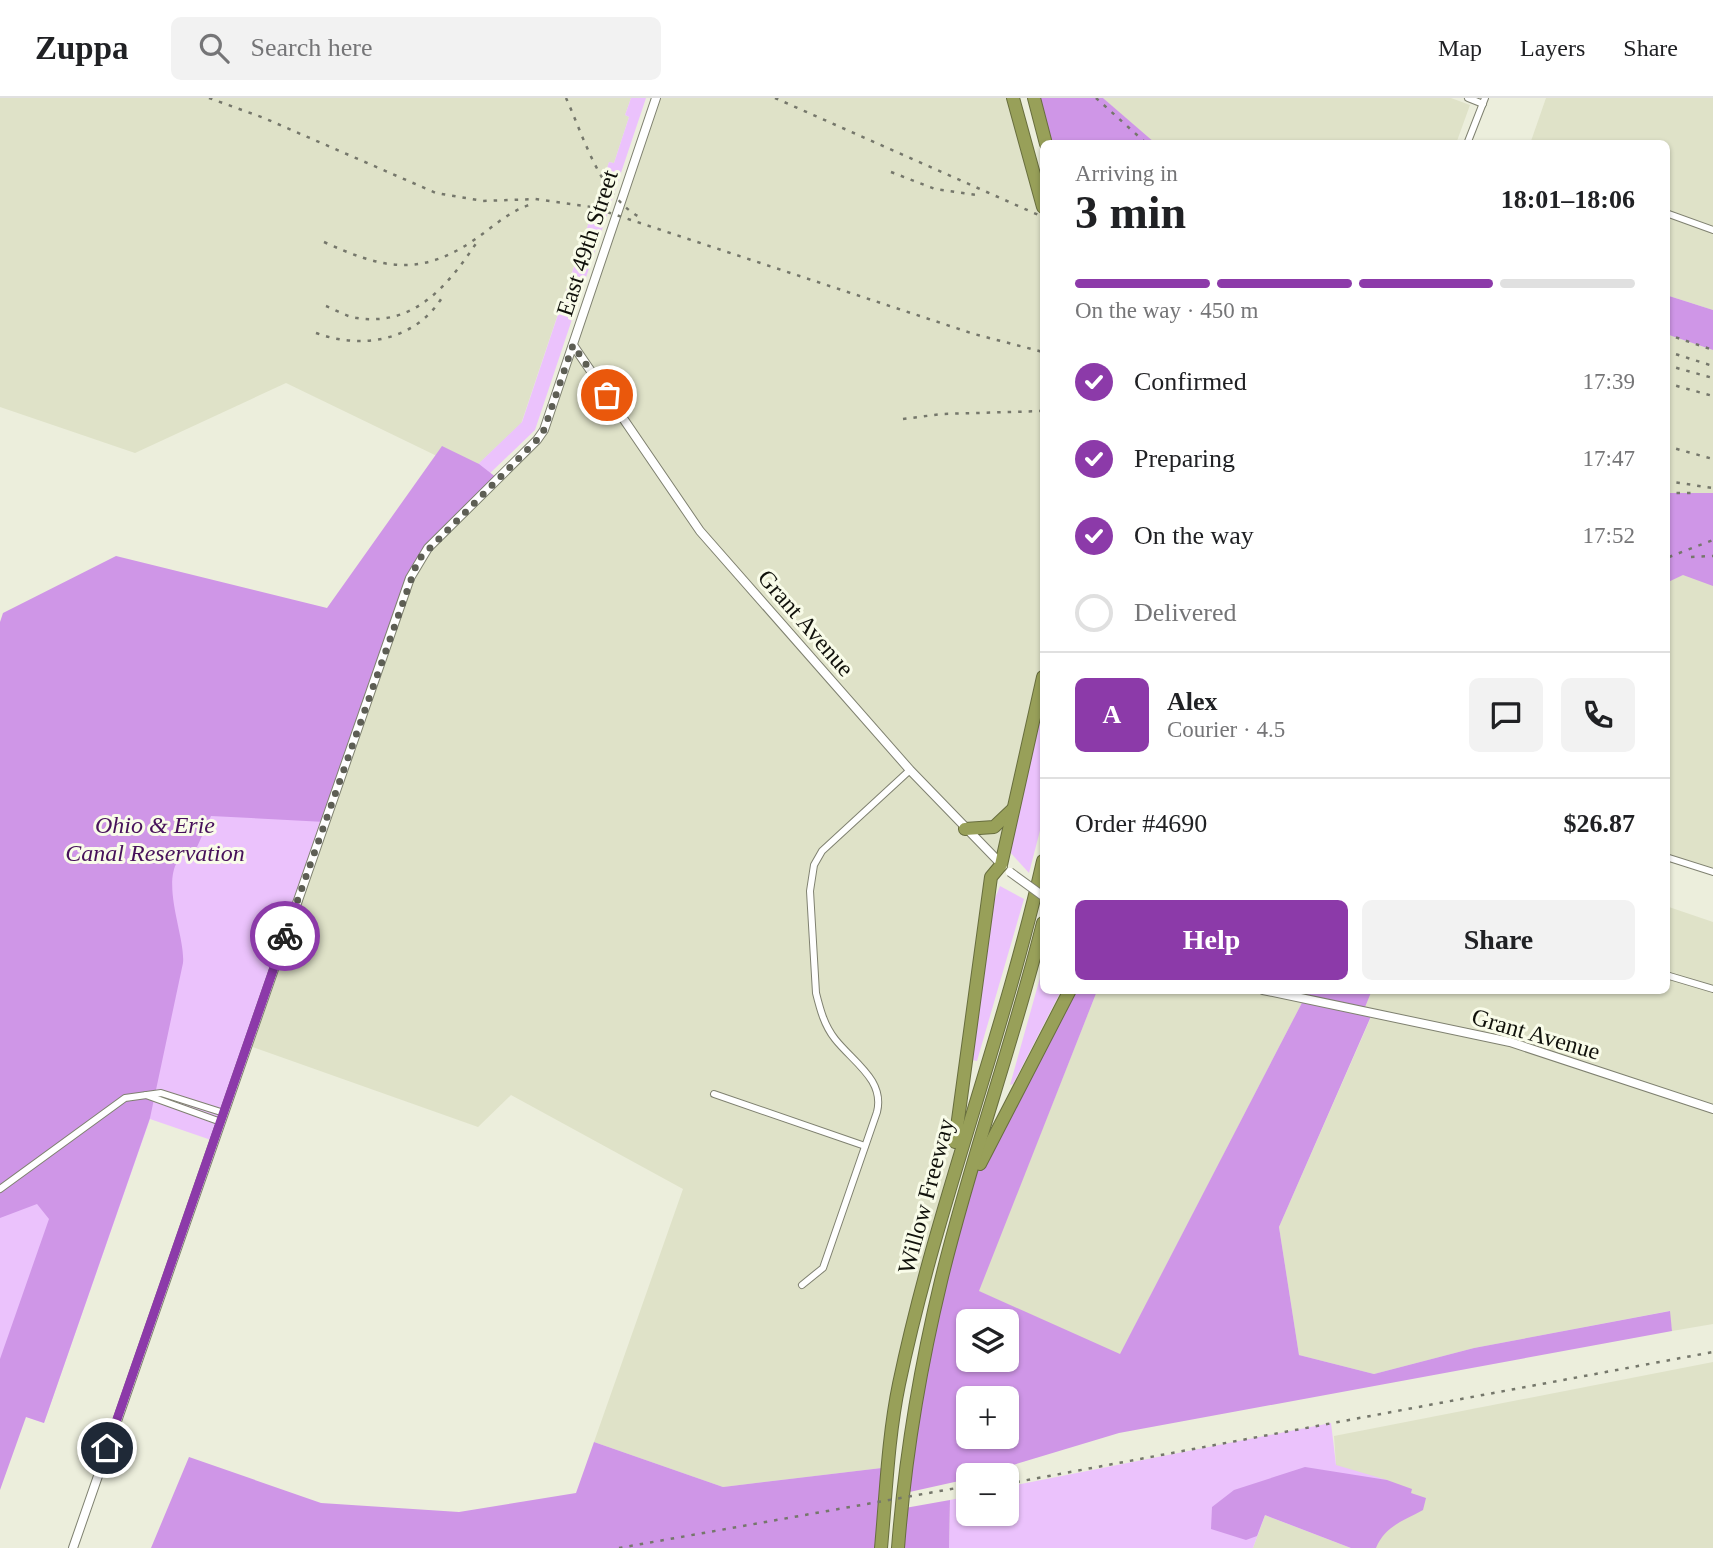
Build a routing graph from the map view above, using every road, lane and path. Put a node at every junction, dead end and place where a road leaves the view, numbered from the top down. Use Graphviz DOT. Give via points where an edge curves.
graph roads {
  1 [pos="656,98"];
  2 [pos="1013,98"];
  3 [pos="1034,98"];
  4 [pos="1468,98"];
  5 [pos="1484,101"];
  6 [pos="1045,140"];
  7 [pos="1469,140"];
  8 [pos="1040,196"];
  9 [pos="1670,214"];
  10 [pos="1713,230"];
  11 [pos="573,345"];
  12 [pos="1040,690"];
  13 [pos="910,770"];
  14 [pos="1012,810"];
  15 [pos="965,829"];
  16 [pos="1670,858"];
  17 [pos="1006,868"];
  18 [pos="1713,872"];
  19 [pos="1040,874"];
  20 [pos="1040,895"];
  21 [pos="1040,935"];
  22 [pos="1670,976"];
  23 [pos="1713,989"];
  24 [pos="1068,994"];
  25 [pos="1283,994"];
  26 [pos="714,1094"];
  27 [pos="1713,1109"];
  28 [pos="222,1117"];
  29 [pos="865,1146"];
  30 [pos="950,1179"];
  31 [pos="0,1189"];
  32 [pos="964,1196"];
  33 [pos="802,1285"];
  34 [pos="73,1548"];
  35 [pos="881,1548"];
  36 [pos="898,1548"];
  1 -- 11 [label="street, East 49th Street"];
  2 -- 8 [label="highway"];
  3 -- 6 [label="highway"];
  4 -- 5 [label="street"];
  5 -- 7 [label="street"];
  9 -- 10 [label="street"];
  11 -- 13 [label="street, Grant Avenue" via="700,531"];
  11 -- 28 [label="street, East 49th Street" via="537,440 418,560"];
  12 -- 14 [label="highway"];
  13 -- 15 [label="street, Grant Avenue"];
  13 -- 29 [label="street" via="822,851 811,877 820,1010 835,1039 879,1091"];
  14 -- 15 [label="highway" via="994,827"];
  14 -- 17 [label="highway"];
  15 -- 17 [label="street, Grant Avenue"];
  16 -- 18 [label="street"];
  17 -- 20 [label="street, Grant Avenue, bridge"];
  17 -- 30 [label="highway" via="991,877"];
  19 -- 30 [label="highway, Willow Freeway"];
  21 -- 32 [label="highway, Willow Freeway"];
  22 -- 23 [label="street"];
  24 -- 32 [label="highway"];
  25 -- 27 [label="street, Grant Avenue" via="1510,1042"];
  26 -- 29 [label="street"];
  28 -- 31 [label="street" via="176,1096 125,1098"];
  28 -- 34 [label="street, East 49th Street"];
  29 -- 33 [label="street" via="824,1268"];
  30 -- 35 [label="highway, Willow Freeway" via="899,1386"];
  32 -- 36 [label="highway, Willow Freeway" via="917,1392"];
}
